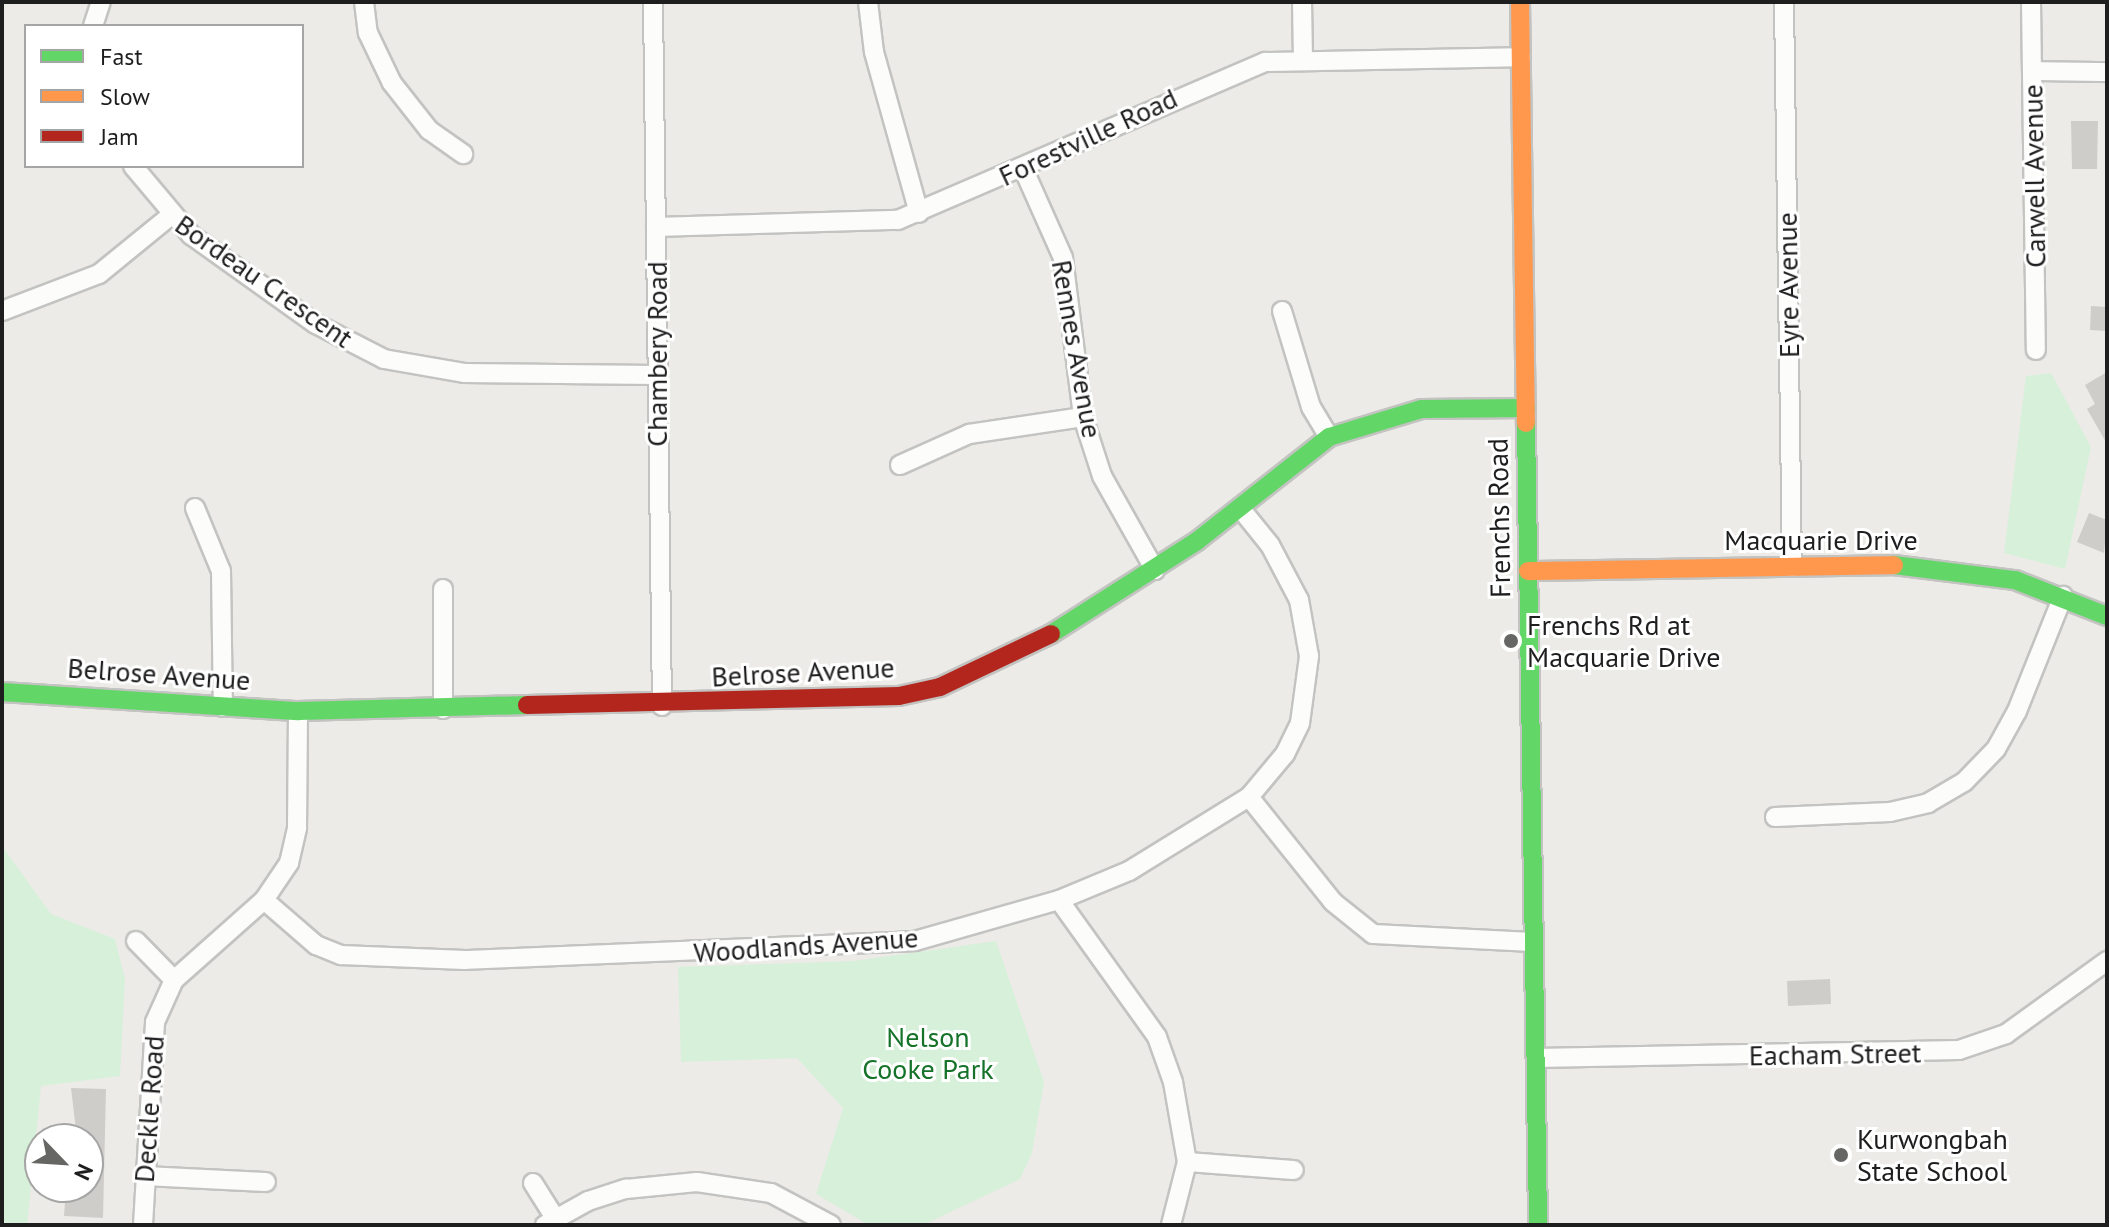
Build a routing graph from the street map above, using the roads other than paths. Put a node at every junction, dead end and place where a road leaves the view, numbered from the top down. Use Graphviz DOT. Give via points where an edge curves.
graph roads {
  1 [pos="101,2"];
  2 [pos="364,2"];
  3 [pos="653,2"];
  4 [pos="868,2"];
  5 [pos="1302,2"];
  6 [pos="1520,2"];
  7 [pos="1784,2"];
  8 [pos="2031,2"];
  9 [pos="94,24"];
  10 [pos="1521,57"];
  11 [pos="1303,59"];
  12 [pos="2032,71"];
  13 [pos="2107,72"];
  14 [pos="463,154"];
  15 [pos="134,168"];
  16 [pos="1023,168"];
  17 [pos="919,213"];
  18 [pos="170,216"];
  19 [pos="656,227"];
  20 [pos="2,311"];
  21 [pos="1282,311"];
  22 [pos="2036,350"];
  23 [pos="656,375"];
  24 [pos="1526,408"];
  25 [pos="1083,417"];
  26 [pos="1329,437"];
  27 [pos="900,465"];
  28 [pos="195,508"];
  29 [pos="1240,508"];
  30 [pos="1792,567"];
  31 [pos="1155,570"];
  32 [pos="1528,571"];
  33 [pos="443,589"];
  34 [pos="2063,596"];
  35 [pos="2107,616"];
  36 [pos="2,692"];
  37 [pos="662,706"];
  38 [pos="223,707"];
  39 [pos="443,709"];
  40 [pos="298,711"];
  41 [pos="1249,797"];
  42 [pos="1775,817"];
  43 [pos="264,900"];
  44 [pos="1059,900"];
  45 [pos="136,941"];
  46 [pos="1533,942"];
  47 [pos="2107,961"];
  48 [pos="174,980"];
  49 [pos="1536,1058"];
  50 [pos="1187,1162"];
  51 [pos="1294,1170"];
  52 [pos="144,1176"];
  53 [pos="266,1182"];
  54 [pos="533,1183"];
  55 [pos="550,1222"];
  56 [pos="143,1225"];
  57 [pos="831,1225"];
  58 [pos="1171,1225"];
  59 [pos="1538,1225"];
  1 -- 9 [label="street"];
  2 -- 14 [label="street" via="368,33 392,83 429,130"];
  3 -- 19 [label="street, Chambery Road"];
  4 -- 17 [label="street" via="874,52"];
  5 -- 11 [label="street"];
  6 -- 10 [label="street, Frenchs Road"];
  7 -- 30 [label="street, Eyre Avenue"];
  8 -- 12 [label="street, Carwell Avenue"];
  10 -- 11 [label="street, Forestville Road"];
  10 -- 24 [label="street, Frenchs Road"];
  11 -- 16 [label="street, Forestville Road" via="1239,68"];
  12 -- 13 [label="street"];
  12 -- 22 [label="street, Carwell Avenue"];
  15 -- 18 [label="street, Bordeau Crescent"];
  16 -- 17 [label="street, Forestville Road"];
  16 -- 25 [label="street, Rennes Avenue" via="1063,258"];
  17 -- 19 [label="street, Forestville Road" via="874,222"];
  18 -- 20 [label="street" via="99,274"];
  18 -- 23 [label="street, Bordeau Crescent" via="316,324 384,359 464,373"];
  19 -- 23 [label="street, Chambery Road"];
  21 -- 26 [label="street" via="1311,407"];
  23 -- 37 [label="street, Chambery Road"];
  24 -- 26 [label="street, Belrose Avenue" via="1422,409"];
  24 -- 32 [label="street, Frenchs Road"];
  25 -- 27 [label="street" via="969,434"];
  25 -- 31 [label="street, Rennes Avenue" via="1102,476"];
  26 -- 29 [label="street, Belrose Avenue"];
  28 -- 38 [label="street" via="221,571"];
  29 -- 31 [label="street, Belrose Avenue"];
  29 -- 41 [label="street, Woodlands Avenue" via="1270,545 1299,600 1309,656 1300,723 1277,766"];
  30 -- 32 [label="street, Macquarie Drive"];
  30 -- 34 [label="street, Macquarie Drive" via="1965,570"];
  31 -- 37 [label="street, Belrose Avenue" via="1028,649 940,687 858,701"];
  32 -- 46 [label="street, Frenchs Road"];
  33 -- 39 [label="street"];
  34 -- 35 [label="street, Macquarie Drive"];
  34 -- 42 [label="street" via="2017,711 1996,749 1964,782 1928,803 1890,812"];
  36 -- 38 [label="street, Belrose Avenue"];
  37 -- 39 [label="street, Belrose Avenue"];
  38 -- 40 [label="street, Belrose Avenue"];
  39 -- 40 [label="street, Belrose Avenue"];
  40 -- 43 [label="street, Deckle Road" via="295,847"];
  41 -- 44 [label="street, Woodlands Avenue" via="1129,871"];
  41 -- 46 [label="street" via="1333,902 1373,934"];
  43 -- 44 [label="street, Woodlands Avenue" via="316,945 341,955 465,960 915,941"];
  43 -- 48 [label="street, Deckle Road"];
  44 -- 50 [label="street" via="1157,1037"];
  45 -- 48 [label="street"];
  46 -- 49 [label="street, Frenchs Road"];
  47 -- 49 [label="street, Eacham Street" via="2017,1028 1959,1050"];
  48 -- 52 [label="street, Deckle Road" via="150,1049"];
  49 -- 59 [label="street, Frenchs Road"];
  50 -- 51 [label="street"];
  50 -- 58 [label="street"];
  52 -- 53 [label="street"];
  52 -- 56 [label="street, Deckle Road"];
  54 -- 55 [label="street"];
  55 -- 57 [label="street" via="626,1189 697,1182 771,1193"];
}
